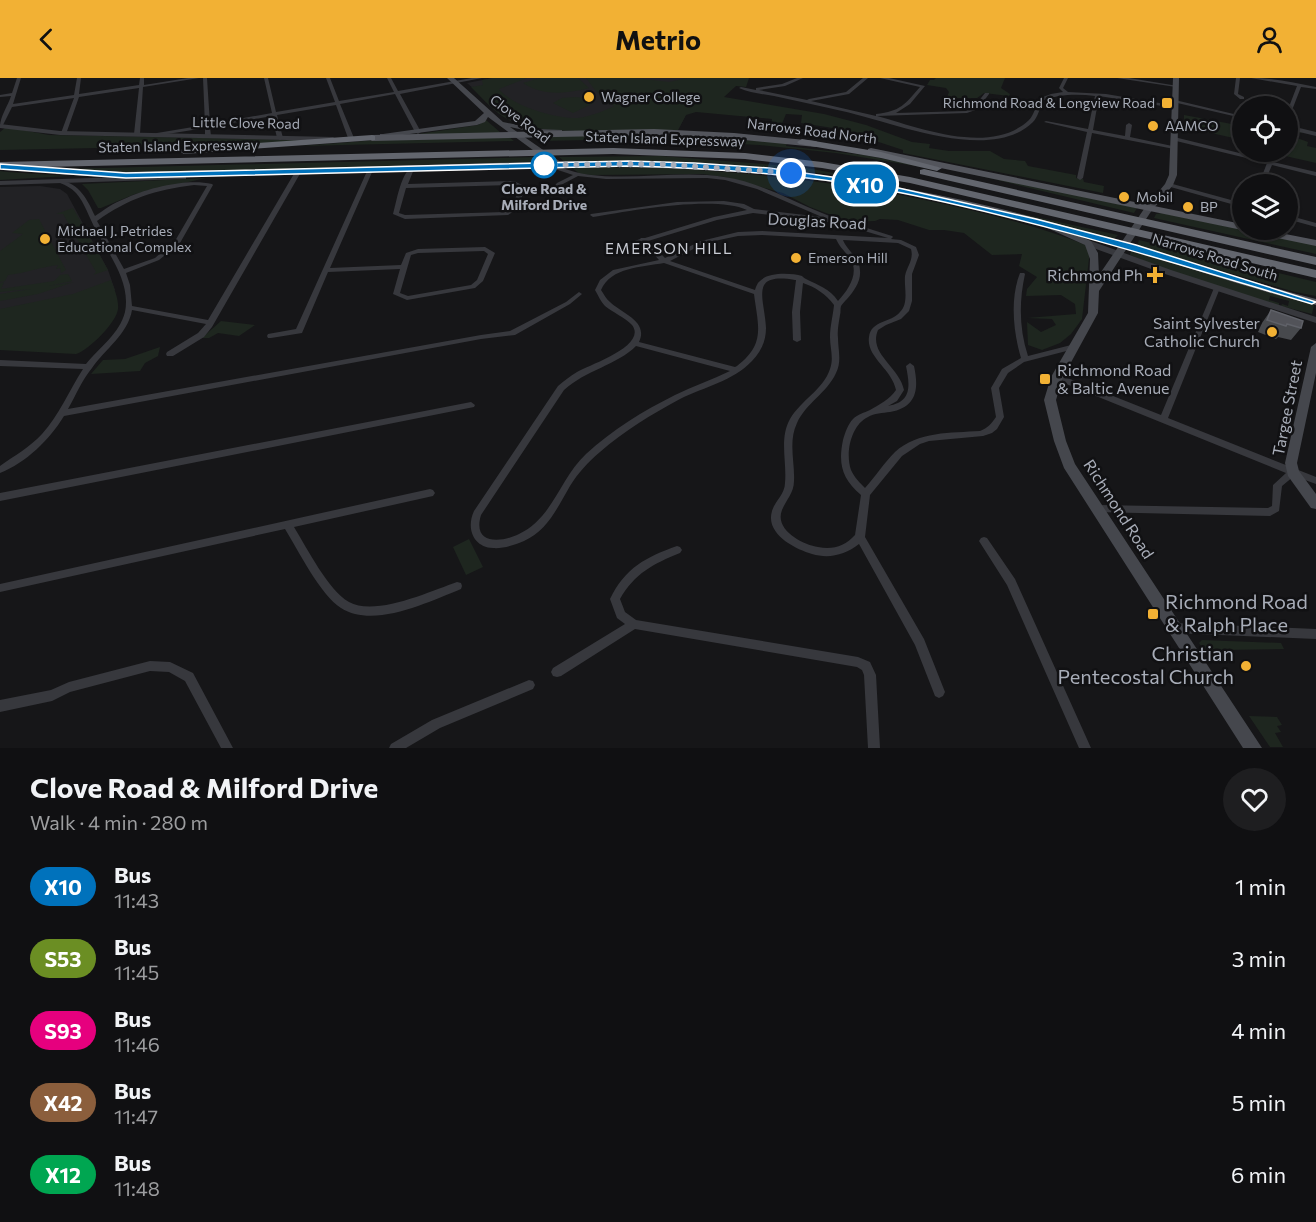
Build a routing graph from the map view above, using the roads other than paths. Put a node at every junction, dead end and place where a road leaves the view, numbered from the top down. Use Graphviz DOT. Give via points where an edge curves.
graph roads {
  1 [pos="19,78"];
  2 [pos="79,78"];
  3 [pos="142,78"];
  4 [pos="197,78"];
  5 [pos="205,78"];
  6 [pos="266,78"];
  7 [pos="328,78"];
  8 [pos="389,78"];
  9 [pos="480,78"];
  10 [pos="801,78"];
  11 [pos="866,78"];
  12 [pos="882,78"];
  13 [pos="1066,78"];
  14 [pos="1119,78"];
  15 [pos="1238,78"];
  16 [pos="1253,78"];
  17 [pos="452,80"];
  18 [pos="1176,82"];
  19 [pos="1300,85"];
  20 [pos="142,86"];
  21 [pos="741,88"];
  22 [pos="1316,88"];
  23 [pos="748,90"];
  24 [pos="397,92"];
  25 [pos="1067,93"];
  26 [pos="13,94"];
  27 [pos="987,94"];
  28 [pos="0,96"];
  29 [pos="76,96"];
  30 [pos="1097,96"];
  31 [pos="1239,96"];
  32 [pos="1296,96"];
  33 [pos="795,99"];
  34 [pos="339,102"];
  35 [pos="1175,104"];
  36 [pos="10,106"];
  37 [pos="275,113"];
  38 [pos="487,113"];
  39 [pos="892,115"];
  40 [pos="1232,115"];
  41 [pos="869,116"];
  42 [pos="1046,122"];
  43 [pos="499,123"];
  44 [pos="208,124"];
  45 [pos="0,125"];
  46 [pos="1129,125"];
  47 [pos="1298,130"];
  48 [pos="1091,131"];
  49 [pos="418,132"];
  50 [pos="593,133"];
  51 [pos="64,134"];
  52 [pos="137,134"];
  53 [pos="1316,134"];
  54 [pos="157,135"];
  55 [pos="208,136"];
  56 [pos="519,136"];
  57 [pos="280,138"];
  58 [pos="351,138"];
  59 [pos="372,138"];
  60 [pos="1127,138"];
  61 [pos="802,142"];
  62 [pos="1174,143"];
  63 [pos="184,151"];
  64 [pos="1232,154"];
  65 [pos="0,155"];
  66 [pos="1270,162"];
  67 [pos="556,163"];
  68 [pos="0,166"];
  69 [pos="411,169"];
  70 [pos="370,170"];
  71 [pos="285,172"];
  72 [pos="298,172"];
  73 [pos="1265,174"];
  74 [pos="1316,174"];
  75 [pos="576,176"];
  76 [pos="1080,178"];
  77 [pos="846,181"];
  78 [pos="62,182"];
  79 [pos="0,183"];
  80 [pos="1169,185"];
  81 [pos="404,186"];
  82 [pos="555,189"];
  83 [pos="1232,202"];
  84 [pos="1150,208"];
  85 [pos="753,211"];
  86 [pos="1121,214"];
  87 [pos="593,215"];
  88 [pos="1071,217"];
  89 [pos="94,220"];
  90 [pos="1298,220"];
  91 [pos="837,221"];
  92 [pos="1036,222"];
  93 [pos="1232,225"];
  94 [pos="1316,225"];
  95 [pos="1158,228"];
  96 [pos="839,238"];
  97 [pos="643,239"];
  98 [pos="1298,239"];
  99 [pos="899,241"];
  100 [pos="1088,243"];
  101 [pos="1316,243"];
  102 [pos="628,245"];
  103 [pos="1123,245"];
  104 [pos="1117,255"];
  105 [pos="664,261"];
  106 [pos="403,267"];
  107 [pos="1313,267"];
  108 [pos="326,270"];
  109 [pos="123,272"];
  110 [pos="1022,274"];
  111 [pos="800,278"];
  112 [pos="1217,288"];
  113 [pos="1094,291"];
  114 [pos="758,293"];
  115 [pos="579,294"];
  116 [pos="1316,302"];
  117 [pos="838,305"];
  118 [pos="129,307"];
  119 [pos="1316,320"];
  120 [pos="210,322"];
  121 [pos="272,336"];
  122 [pos="797,340"];
  123 [pos="635,343"];
  124 [pos="1075,346"];
  125 [pos="1316,346"];
  126 [pos="170,354"];
  127 [pos="1025,359"];
  128 [pos="0,363"];
  129 [pos="910,366"];
  130 [pos="88,367"];
  131 [pos="736,370"];
  132 [pos="1057,377"];
  133 [pos="471,405"];
  134 [pos="875,410"];
  135 [pos="62,413"];
  136 [pos="1163,420"];
  137 [pos="0,470"];
  138 [pos="1293,472"];
  139 [pos="1316,481"];
  140 [pos="430,493"];
  141 [pos="866,494"];
  142 [pos="0,497"];
  143 [pos="1316,504"];
  144 [pos="1098,509"];
  145 [pos="288,525"];
  146 [pos="860,537"];
  147 [pos="984,541"];
  148 [pos="677,550"];
  149 [pos="457,586"];
  150 [pos="0,588"];
  151 [pos="634,624"];
  152 [pos="1175,628"];
  153 [pos="1316,634"];
  154 [pos="557,672"];
  155 [pos="529,685"];
  156 [pos="939,692"];
  157 [pos="0,706"];
  158 [pos="226,748"];
  159 [pos="395,748"];
  160 [pos="874,748"];
  161 [pos="1085,748"];
  162 [pos="1253,748"];
  1 -- 26 [label="street"];
  2 -- 29 [label="street"];
  3 -- 20 [label="street"];
  4 -- 20 [label="street"];
  5 -- 44 [label="street"];
  6 -- 37 [label="street"];
  7 -- 34 [label="street"];
  8 -- 24 [label="street"];
  9 -- 17 [label="street"];
  10 -- 23 [label="street"];
  11 -- 33 [label="street" via="840,95"];
  12 -- 39 [label="street" via="922,86 902,110"];
  13 -- 25 [label="street" via="1061,88"];
  14 -- 18 [label="street"];
  15 -- 31 [label="street"];
  16 -- 19 [label="street"];
  17 -- 24 [label="street"];
  17 -- 38 [label="main road, Clove Road"];
  18 -- 35 [label="main road"];
  19 -- 22 [label="street"];
  19 -- 32 [label="street"];
  20 -- 29 [label="street"];
  20 -- 52 [label="street"];
  21 -- 23 [label="street"];
  23 -- 33 [label="street"];
  24 -- 34 [label="street"];
  24 -- 49 [label="street"];
  25 -- 30 [label="street"];
  25 -- 41 [label="street" via="1040,100 1032,120 1015,131 989,137 940,137"];
  26 -- 28 [label="street"];
  26 -- 36 [label="street"];
  27 -- 39 [label="street" via="976,108 967,112"];
  29 -- 36 [label="street"];
  29 -- 51 [label="street"];
  30 -- 35 [label="street"];
  30 -- 48 [label="street"];
  33 -- 41 [label="street"];
  34 -- 37 [label="street"];
  34 -- 58 [label="street"];
  35 -- 40 [label="street"];
  35 -- 62 [label="main road"];
  36 -- 45 [label="street"];
  37 -- 44 [label="street"];
  37 -- 57 [label="street"];
  38 -- 43 [label="main road, Clove Road"];
  38 -- 49 [label="main road, Little Clove Road" via="477,123"];
  39 -- 41 [label="street"];
  42 -- 48 [label="street"];
  43 -- 50 [label="main road" via="538,131"];
  43 -- 56 [label="main road, Clove Road"];
  44 -- 54 [label="street"];
  44 -- 55 [label="street"];
  45 -- 51 [label="street, Little Clove Road"];
  46 -- 60 [label="street"];
  47 -- 53 [label="street"];
  48 -- 60 [label="street"];
  48 -- 76 [label="street"];
  49 -- 59 [label="main road, Little Clove Road"];
  50 -- 56 [label="main road, Narrows Road North"];
  50 -- 61 [label="main road, Narrows Road North" via="704,134"];
  51 -- 52 [label="street, Little Clove Road"];
  52 -- 54 [label="street, Little Clove Road"];
  54 -- 55 [label="street, Little Clove Road"];
  55 -- 57 [label="street, Little Clove Road"];
  56 -- 59 [label="main road, Narrows Road North"];
  56 -- 67 [label="main road, Clove Road"];
  57 -- 58 [label="street, Little Clove Road"];
  58 -- 59 [label="street, Little Clove Road"];
  59 -- 63 [label="highway"];
  60 -- 62 [label="street"];
  61 -- 84 [label="main road, Narrows Road North" via="920,159"];
  61 -- 86 [label="highway" via="898,159"];
  62 -- 64 [label="street"];
  62 -- 80 [label="main road"];
  63 -- 65 [label="highway, Staten Island Expressway"];
  63 -- 86 [label="highway, Staten Island Expressway" via="609,143 724,146 889,166"];
  66 -- 73 [label="street"];
  66 -- 74 [label="street"];
  67 -- 69 [label="main road"];
  67 -- 75 [label="street" via="557,168"];
  67 -- 77 [label="main road, Clove Road" via="701,165"];
  68 -- 71 [label="highway" via="115,175"];
  68 -- 88 [label="highway, Staten Island Expressway" via="613,151 699,153 880,174"];
  69 -- 70 [label="main road"];
  69 -- 81 [label="street"];
  70 -- 72 [label="main road"];
  70 -- 108 [label="street"];
  71 -- 72 [label="main road"];
  71 -- 78 [label="street"];
  72 -- 120 [label="street"];
  75 -- 82 [label="street"];
  75 -- 91 [label="street" via="721,178 770,191"];
  77 -- 88 [label="highway"];
  77 -- 92 [label="main road, Clove Road"];
  78 -- 79 [label="street"];
  78 -- 89 [label="street" via="78,191"];
  80 -- 83 [label="street"];
  80 -- 84 [label="main road, Richmond Road"];
  81 -- 81 [label="street" via="513,183 523,187 514,209 506,214 405,217 396,214"];
  84 -- 93 [label="main road, Narrows Road North"];
  84 -- 103 [label="main road, Richmond Road"];
  85 -- 87 [label="street" via="744,205 718,201"];
  85 -- 91 [label="street"];
  85 -- 97 [label="street"];
  86 -- 95 [label="highway, Staten Island Expressway"];
  88 -- 95 [label="highway, Staten Island Expressway" via="1112,226"];
  89 -- 109 [label="street"];
  89 -- 109 [label="street" via="141,195 198,183 211,187 178,242 157,259"];
  90 -- 94 [label="street"];
  91 -- 99 [label="street"];
  92 -- 100 [label="main road, Clove Road"];
  92 -- 103 [label="main road, Narrows Road South"];
  95 -- 107 [label="highway, Staten Island Expressway"];
  95 -- 107 [label="highway, Staten Island Expressway" via="1192,232"];
  96 -- 99 [label="street, Douglas Road"];
  96 -- 105 [label="street, Douglas Road" via="738,234 703,242"];
  96 -- 117 [label="street" via="858,271"];
  97 -- 102 [label="street"];
  97 -- 105 [label="street"];
  98 -- 101 [label="main road"];
  99 -- 134 [label="street" via="916,251 909,276 907,308 898,318 875,328 871,341 897,376 900,390 898,396"];
  100 -- 104 [label="street, Clove Road"];
  100 -- 113 [label="main road" via="1096,254"];
  103 -- 104 [label="main road, Richmond Road"];
  103 -- 116 [label="main road, Narrows Road South"];
  104 -- 112 [label="street, Clove Road"];
  104 -- 113 [label="main road, Richmond Road"];
  105 -- 114 [label="street"];
  105 -- 123 [label="street, Douglas Road" via="615,271 599,284 602,299 635,324"];
  106 -- 106 [label="street" via="407,256 414,252 485,249 492,253 480,281 473,287 402,298 396,294"];
  106 -- 108 [label="street"];
  108 -- 121 [label="street" via="299,331"];
  109 -- 118 [label="street"];
  110 -- 127 [label="street" via="1018,286 1020,342"];
  111 -- 114 [label="street" via="770,279"];
  111 -- 117 [label="street" via="824,288"];
  111 -- 122 [label="street"];
  112 -- 119 [label="street, Clove Road"];
  112 -- 136 [label="street"];
  113 -- 124 [label="main road, Richmond Road" via="1093,313"];
  114 -- 131 [label="street" via="762,339 753,356"];
  115 -- 135 [label="street" via="512,333"];
  117 -- 146 [label="street" via="835,366 827,383 800,410 790,431 790,483 777,511 776,523 784,534 818,552 847,548"];
  118 -- 120 [label="street"];
  118 -- 130 [label="street" via="123,324"];
  120 -- 126 [label="street" via="201,334"];
  123 -- 131 [label="street"];
  123 -- 131 [label="street" via="561,388 477,513 474,525 480,539 500,544 537,528 555,510 577,468 601,447 677,397"];
  124 -- 127 [label="street"];
  124 -- 132 [label="main road, Richmond Road"];
  125 -- 138 [label="main road, Targee Street" via="1292,455"];
  127 -- 141 [label="street" via="1005,371 996,383 1000,417 994,428 980,434 939,436 917,442 898,454"];
  128 -- 130 [label="street"];
  129 -- 134 [label="street" via="909,399 902,405"];
  130 -- 135 [label="street"];
  132 -- 136 [label="street"];
  132 -- 144 [label="main road, Richmond Road" via="1050,400 1060,441 1069,465"];
  133 -- 142 [label="street"];
  134 -- 141 [label="street" via="857,420 846,439 845,465 854,483"];
  135 -- 137 [label="street" via="33,447"];
  136 -- 138 [label="street"];
  138 -- 139 [label="street"];
  138 -- 143 [label="main road, Targee Street"];
  138 -- 144 [label="street" via="1278,485 1276,508 1270,512"];
  140 -- 145 [label="street"];
  141 -- 146 [label="street"];
  144 -- 152 [label="main road, Richmond Road"];
  145 -- 149 [label="street" via="331,591 355,610 380,610"];
  145 -- 150 [label="street"];
  146 -- 156 [label="street" via="920,643"];
  147 -- 161 [label="street" via="1011,582"];
  148 -- 151 [label="street" via="642,564 625,580 615,599 621,615"];
  151 -- 154 [label="street"];
  151 -- 160 [label="street" via="866,666 870,675"];
  152 -- 153 [label="street"];
  152 -- 162 [label="main road, Richmond Road"];
  155 -- 159 [label="street" via="436,724"];
  157 -- 158 [label="street" via="150,666 170,668 189,677"];
}
